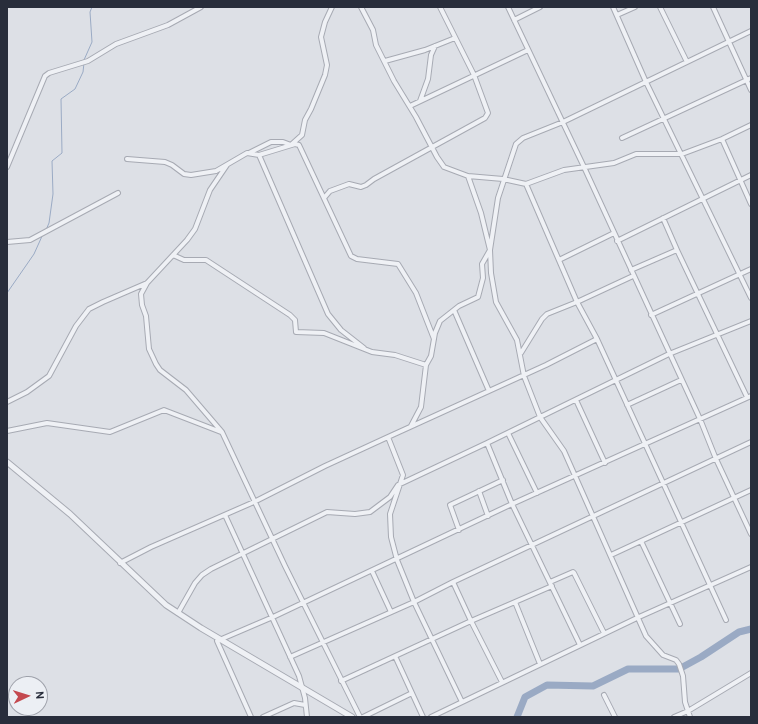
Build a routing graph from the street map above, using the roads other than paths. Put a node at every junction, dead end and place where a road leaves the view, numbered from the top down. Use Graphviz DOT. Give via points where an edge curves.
graph roads {
  1 [pos="201,7"];
  2 [pos="332,7"];
  3 [pos="361,7"];
  4 [pos="440,7"];
  5 [pos="508,7"];
  6 [pos="540,7"];
  7 [pos="613,7"];
  8 [pos="635,7"];
  9 [pos="660,7"];
  10 [pos="713,7"];
  11 [pos="616,15"];
  12 [pos="514,20"];
  13 [pos="751,31"];
  14 [pos="455,38"];
  15 [pos="729,41"];
  16 [pos="435,46"];
  17 [pos="528,50"];
  18 [pos="385,62"];
  19 [pos="687,62"];
  20 [pos="474,75"];
  21 [pos="749,79"];
  22 [pos="646,82"];
  23 [pos="751,90"];
  24 [pos="420,101"];
  25 [pos="410,106"];
  26 [pos="665,120"];
  27 [pos="563,122"];
  28 [pos="751,125"];
  29 [pos="622,138"];
  30 [pos="722,139"];
  31 [pos="292,145"];
  32 [pos="432,148"];
  33 [pos="247,153"];
  34 [pos="682,154"];
  35 [pos="258,155"];
  36 [pos="127,159"];
  37 [pos="228,165"];
  38 [pos="7,167"];
  39 [pos="584,167"];
  40 [pos="751,175"];
  41 [pos="468,176"];
  42 [pos="503,179"];
  43 [pos="741,179"];
  44 [pos="526,184"];
  45 [pos="118,193"];
  46 [pos="324,198"];
  47 [pos="704,198"];
  48 [pos="751,204"];
  49 [pos="663,218"];
  50 [pos="614,233"];
  51 [pos="617,241"];
  52 [pos="7,242"];
  53 [pos="490,250"];
  54 [pos="677,250"];
  55 [pos="173,255"];
  56 [pos="559,260"];
  57 [pos="751,269"];
  58 [pos="631,270"];
  59 [pos="740,274"];
  60 [pos="633,276"];
  61 [pos="147,283"];
  62 [pos="699,293"];
  63 [pos="751,298"];
  64 [pos="577,302"];
  65 [pos="454,310"];
  66 [pos="651,315"];
  67 [pos="751,320"];
  68 [pos="718,335"];
  69 [pos="597,339"];
  70 [pos="434,340"];
  71 [pos="366,350"];
  72 [pos="521,353"];
  73 [pos="669,354"];
  74 [pos="426,365"];
  75 [pos="524,376"];
  76 [pos="682,380"];
  77 [pos="616,382"];
  78 [pos="488,391"];
  79 [pos="749,397"];
  80 [pos="576,400"];
  81 [pos="7,402"];
  82 [pos="627,405"];
  83 [pos="540,417"];
  84 [pos="700,419"];
  85 [pos="411,426"];
  86 [pos="7,431"];
  87 [pos="222,432"];
  88 [pos="508,433"];
  89 [pos="388,437"];
  90 [pos="751,442"];
  91 [pos="487,443"];
  92 [pos="644,445"];
  93 [pos="716,459"];
  94 [pos="7,462"];
  95 [pos="605,463"];
  96 [pos="574,476"];
  97 [pos="503,480"];
  98 [pos="663,483"];
  99 [pos="398,485"];
  100 [pos="751,490"];
  101 [pos="479,491"];
  102 [pos="537,493"];
  103 [pos="734,498"];
  104 [pos="254,502"];
  105 [pos="512,504"];
  106 [pos="225,515"];
  107 [pos="488,516"];
  108 [pos="592,517"];
  109 [pos="682,522"];
  110 [pos="459,530"];
  111 [pos="751,534"];
  112 [pos="273,539"];
  113 [pos="641,541"];
  114 [pos="532,545"];
  115 [pos="244,553"];
  116 [pos="611,555"];
  117 [pos="397,560"];
  118 [pos="120,563"];
  119 [pos="751,568"];
  120 [pos="372,571"];
  121 [pos="453,582"];
  122 [pos="551,584"];
  123 [pos="710,586"];
  124 [pos="303,602"];
  125 [pos="414,602"];
  126 [pos="515,602"];
  127 [pos="671,603"];
  128 [pos="391,612"];
  129 [pos="178,613"];
  130 [pos="274,617"];
  131 [pos="639,617"];
  132 [pos="726,620"];
  133 [pos="471,621"];
  134 [pos="680,624"];
  135 [pos="604,633"];
  136 [pos="432,638"];
  137 [pos="223,639"];
  138 [pos="322,643"];
  139 [pos="580,645"];
  140 [pos="395,656"];
  141 [pos="290,657"];
  142 [pos="540,664"];
  143 [pos="751,673"];
  144 [pos="341,681"];
  145 [pos="502,682"];
  146 [pos="303,688"];
  147 [pos="412,693"];
  148 [pos="604,695"];
  149 [pos="462,702"];
  150 [pos="306,705"];
  151 [pos="688,711"];
  152 [pos="251,717"];
  153 [pos="263,717"];
  154 [pos="307,717"];
  155 [pos="352,717"];
  156 [pos="360,717"];
  157 [pos="363,717"];
  158 [pos="423,717"];
  159 [pos="431,717"];
  160 [pos="615,717"];
  161 [pos="674,717"];
  162 [pos="690,717"];
  1 -- 38 [label="street" via="168,25 116,44 88,61 45,76"];
  2 -- 31 [label="street" via="321,37 327,65 325,75 305,120 302,135"];
  3 -- 18 [label="street"];
  4 -- 14 [label="street"];
  5 -- 12 [label="street"];
  6 -- 12 [label="street"];
  7 -- 11 [label="street"];
  8 -- 11 [label="street"];
  9 -- 19 [label="street"];
  10 -- 15 [label="street"];
  11 -- 22 [label="street"];
  12 -- 17 [label="street"];
  13 -- 15 [label="street"];
  14 -- 16 [label="street"];
  14 -- 20 [label="street"];
  15 -- 19 [label="street"];
  15 -- 21 [label="street"];
  16 -- 18 [label="street"];
  16 -- 24 [label="street"];
  17 -- 20 [label="street"];
  17 -- 27 [label="street"];
  18 -- 25 [label="street"];
  19 -- 22 [label="street"];
  20 -- 24 [label="street"];
  20 -- 32 [label="street" via="488,113 485,118"];
  21 -- 23 [label="street"];
  21 -- 26 [label="street"];
  22 -- 26 [label="street"];
  22 -- 27 [label="street"];
  24 -- 25 [label="street"];
  25 -- 32 [label="street"];
  26 -- 29 [label="street"];
  26 -- 34 [label="street"];
  27 -- 39 [label="street"];
  27 -- 42 [label="street" via="523,138 516,144"];
  28 -- 30 [label="street"];
  30 -- 34 [label="street"];
  30 -- 43 [label="street"];
  31 -- 33 [label="street" via="271,142"];
  31 -- 35 [label="street"];
  31 -- 46 [label="street" via="302,148"];
  32 -- 41 [label="street" via="444,167"];
  32 -- 46 [label="street" via="366,185 361,187 349,184 330,191"];
  33 -- 35 [label="street"];
  33 -- 37 [label="street"];
  34 -- 39 [label="street" via="636,154 614,163"];
  34 -- 47 [label="street"];
  35 -- 71 [label="street" via="328,314 341,330"];
  36 -- 37 [label="street" via="166,162 184,174 191,175 216,171"];
  37 -- 55 [label="street" via="210,190 195,229"];
  39 -- 44 [label="street" via="564,170"];
  39 -- 50 [label="street"];
  40 -- 43 [label="street"];
  41 -- 42 [label="street"];
  41 -- 53 [label="street" via="482,213"];
  42 -- 44 [label="street"];
  42 -- 53 [label="street"];
  43 -- 47 [label="street"];
  43 -- 48 [label="street"];
  44 -- 56 [label="street"];
  45 -- 52 [label="street" via="30,240"];
  46 -- 70 [label="street" via="351,256 357,259 396,263 401,267 416,293"];
  47 -- 49 [label="street"];
  47 -- 59 [label="street"];
  49 -- 51 [label="street"];
  49 -- 54 [label="street"];
  50 -- 51 [label="street"];
  50 -- 56 [label="street"];
  51 -- 58 [label="street"];
  53 -- 65 [label="street" via="482,264 483,278 478,297"];
  53 -- 72 [label="street" via="496,302 513,330"];
  54 -- 58 [label="street"];
  54 -- 62 [label="street"];
  55 -- 61 [label="street"];
  55 -- 71 [label="street" via="184,260 206,260 290,315 295,320 296,332 324,333"];
  56 -- 64 [label="street"];
  57 -- 59 [label="street"];
  58 -- 60 [label="street"];
  59 -- 62 [label="street"];
  59 -- 63 [label="street"];
  60 -- 64 [label="street"];
  60 -- 66 [label="street"];
  61 -- 81 [label="street" via="89,309 76,326 49,376 27,392"];
  61 -- 87 [label="street" via="142,294 142,305 146,316 149,349 156,364 186,390"];
  62 -- 66 [label="street"];
  62 -- 68 [label="street"];
  64 -- 69 [label="street"];
  64 -- 72 [label="street" via="547,314"];
  65 -- 70 [label="street" via="440,321"];
  65 -- 78 [label="street"];
  66 -- 73 [label="street"];
  67 -- 68 [label="street"];
  68 -- 73 [label="street"];
  68 -- 79 [label="street"];
  69 -- 75 [label="street"];
  69 -- 77 [label="street"];
  70 -- 74 [label="street" via="431,356"];
  71 -- 74 [label="street" via="395,355"];
  72 -- 75 [label="street"];
  73 -- 76 [label="street"];
  73 -- 77 [label="street"];
  74 -- 85 [label="street" via="421,408"];
  75 -- 78 [label="street"];
  75 -- 83 [label="street"];
  76 -- 82 [label="street"];
  76 -- 84 [label="street"];
  77 -- 80 [label="street"];
  77 -- 82 [label="street"];
  78 -- 85 [label="street"];
  79 -- 84 [label="street"];
  80 -- 83 [label="street"];
  80 -- 95 [label="street"];
  82 -- 92 [label="street"];
  83 -- 88 [label="street"];
  83 -- 96 [label="street" via="560,443"];
  84 -- 92 [label="street"];
  84 -- 93 [label="street"];
  85 -- 89 [label="street"];
  86 -- 87 [label="street" via="47,423 110,432 164,410"];
  87 -- 104 [label="street"];
  88 -- 91 [label="street"];
  88 -- 102 [label="street"];
  89 -- 99 [label="street" via="402,475"];
  89 -- 104 [label="street"];
  90 -- 93 [label="street"];
  91 -- 97 [label="street"];
  91 -- 99 [label="street"];
  92 -- 95 [label="street"];
  92 -- 98 [label="street"];
  93 -- 98 [label="street"];
  93 -- 103 [label="street"];
  94 -- 118 [label="street" via="70,514"];
  95 -- 96 [label="street"];
  96 -- 102 [label="street"];
  96 -- 108 [label="street"];
  97 -- 101 [label="street"];
  97 -- 105 [label="street"];
  98 -- 108 [label="street"];
  98 -- 109 [label="street"];
  99 -- 112 [label="street" via="390,497 370,512 327,512"];
  99 -- 117 [label="street" via="390,521"];
  100 -- 103 [label="street"];
  101 -- 107 [label="street"];
  101 -- 110 [label="street" via="450,505"];
  102 -- 105 [label="street"];
  103 -- 109 [label="street"];
  103 -- 111 [label="street"];
  104 -- 106 [label="street"];
  104 -- 112 [label="street"];
  105 -- 107 [label="street"];
  105 -- 114 [label="street"];
  106 -- 115 [label="street"];
  106 -- 118 [label="street" via="151,546"];
  107 -- 110 [label="street"];
  108 -- 114 [label="street"];
  108 -- 116 [label="street"];
  109 -- 113 [label="street"];
  109 -- 123 [label="street"];
  110 -- 117 [label="street"];
  112 -- 115 [label="street"];
  112 -- 124 [label="street"];
  113 -- 116 [label="street"];
  113 -- 127 [label="street"];
  114 -- 121 [label="street"];
  114 -- 122 [label="street"];
  115 -- 129 [label="street" via="202,575"];
  115 -- 130 [label="street"];
  116 -- 131 [label="street"];
  117 -- 120 [label="street"];
  117 -- 125 [label="street"];
  118 -- 129 [label="street" via="157,598"];
  119 -- 123 [label="street"];
  120 -- 124 [label="street"];
  120 -- 128 [label="street"];
  121 -- 125 [label="street"];
  121 -- 133 [label="street"];
  122 -- 126 [label="street"];
  122 -- 135 [label="street" via="574,573"];
  122 -- 139 [label="street"];
  123 -- 127 [label="street"];
  123 -- 132 [label="street"];
  124 -- 130 [label="street"];
  124 -- 138 [label="street"];
  125 -- 128 [label="street"];
  125 -- 136 [label="street"];
  126 -- 133 [label="street"];
  126 -- 142 [label="street"];
  127 -- 131 [label="street"];
  127 -- 134 [label="street"];
  128 -- 138 [label="street"];
  129 -- 137 [label="street"];
  130 -- 137 [label="street"];
  130 -- 141 [label="street"];
  131 -- 135 [label="street"];
  131 -- 151 [label="street" via="646,636 654,646 679,664"];
  133 -- 136 [label="street"];
  133 -- 145 [label="street"];
  135 -- 139 [label="street"];
  136 -- 140 [label="street"];
  136 -- 149 [label="street"];
  137 -- 146 [label="street"];
  137 -- 152 [label="street" via="217,641 219,649"];
  138 -- 141 [label="street"];
  138 -- 144 [label="street"];
  139 -- 142 [label="street"];
  140 -- 144 [label="street"];
  140 -- 147 [label="street"];
  141 -- 146 [label="street"];
  142 -- 145 [label="street"];
  143 -- 151 [label="street"];
  144 -- 156 [label="street"];
  145 -- 149 [label="street"];
  146 -- 150 [label="street"];
  146 -- 155 [label="street"];
  147 -- 157 [label="street"];
  147 -- 158 [label="street"];
  148 -- 160 [label="street"];
  149 -- 159 [label="street"];
  150 -- 153 [label="street" via="294,703"];
  150 -- 154 [label="street"];
  151 -- 161 [label="street"];
  151 -- 162 [label="street"];
}
